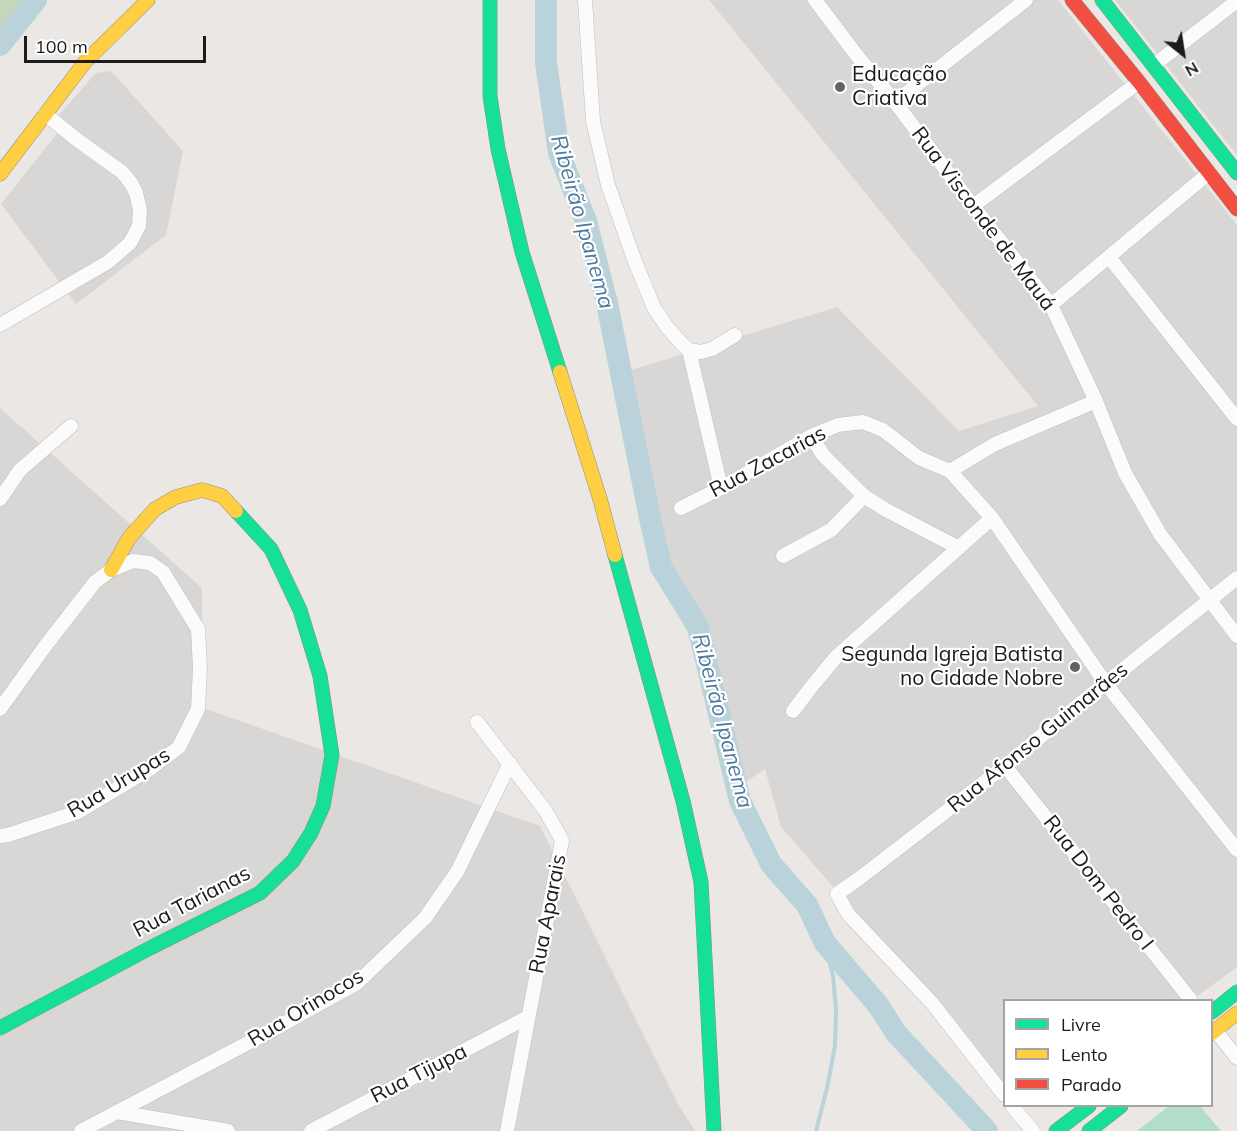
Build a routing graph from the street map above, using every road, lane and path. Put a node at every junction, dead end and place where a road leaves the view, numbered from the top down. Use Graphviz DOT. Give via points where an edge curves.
graph roads {
  1 [pos="148,0"];
  2 [pos="489,0"];
  3 [pos="585,0"];
  4 [pos="1026,0"];
  5 [pos="1072,0"];
  6 [pos="1102,0"];
  7 [pos="818,1"];
  8 [pos="1237,1"];
  9 [pos="1154,65"];
  10 [pos="1139,82"];
  11 [pos="895,102"];
  12 [pos="45,114"];
  13 [pos="1233,158"];
  14 [pos="1209,173"];
  15 [pos="1237,173"];
  16 [pos="0,174"];
  17 [pos="973,206"];
  18 [pos="1237,209"];
  19 [pos="1109,257"];
  20 [pos="1052,305"];
  21 [pos="0,325"];
  22 [pos="735,335"];
  23 [pos="689,350"];
  24 [pos="1096,401"];
  25 [pos="1237,419"];
  26 [pos="71,426"];
  27 [pos="811,436"];
  28 [pos="950,471"];
  29 [pos="721,488"];
  30 [pos="864,496"];
  31 [pos="0,499"];
  32 [pos="681,508"];
  33 [pos="992,518"];
  34 [pos="959,548"];
  35 [pos="783,556"];
  36 [pos="150,563"];
  37 [pos="111,570"];
  38 [pos="1237,578"];
  39 [pos="1209,600"];
  40 [pos="1237,636"];
  41 [pos="1106,684"];
  42 [pos="0,709"];
  43 [pos="793,711"];
  44 [pos="477,722"];
  45 [pos="510,763"];
  46 [pos="1005,766"];
  47 [pos="0,836"];
  48 [pos="1237,850"];
  49 [pos="1237,992"];
  50 [pos="1190,999"];
  51 [pos="1213,1011"];
  52 [pos="1237,1013"];
  53 [pos="528,1017"];
  54 [pos="0,1028"];
  55 [pos="1213,1031"];
  56 [pos="1237,1058"];
  57 [pos="1003,1092"];
  58 [pos="1013,1107"];
  59 [pos="1088,1107"];
  60 [pos="1120,1107"];
  61 [pos="117,1112"];
  62 [pos="339,1116"];
  63 [pos="81,1131"];
  64 [pos="228,1131"];
  65 [pos="311,1131"];
  66 [pos="334,1131"];
  67 [pos="507,1131"];
  68 [pos="714,1131"];
  69 [pos="1033,1131"];
  70 [pos="1056,1131"];
  71 [pos="1089,1131"];
  1 -- 12 [label="main road" via="85,62"];
  2 -- 68 [label="main road" via="490,96 522,252 604,510 683,801 701,882"];
  3 -- 23 [label="street" via="593,121 608,186 654,308"];
  4 -- 11 [label="street"];
  5 -- 10 [label="main road"];
  6 -- 9 [label="main road"];
  7 -- 11 [label="street, Rua Visconde de Mauá"];
  8 -- 9 [label="street"];
  9 -- 13 [label="main road"];
  10 -- 14 [label="main road"];
  10 -- 17 [label="street"];
  11 -- 17 [label="street, Rua Visconde de Mauá"];
  12 -- 16 [label="main road"];
  12 -- 21 [label="street" via="122,172 136,193 139,226 130,243 108,262"];
  13 -- 15 [label="main road"];
  14 -- 18 [label="main road"];
  14 -- 19 [label="street"];
  17 -- 20 [label="street, Rua Visconde de Mauá"];
  19 -- 20 [label="street"];
  19 -- 25 [label="street"];
  20 -- 24 [label="street, Rua Visconde de Mauá"];
  22 -- 23 [label="street" via="712,349"];
  23 -- 29 [label="street"];
  24 -- 28 [label="street" via="995,444"];
  24 -- 39 [label="street, Rua Visconde de Mauá" via="1125,473 1160,534"];
  26 -- 31 [label="street" via="20,470"];
  27 -- 28 [label="street, Rua Zacarias" via="838,425 864,422 883,430 919,458"];
  27 -- 29 [label="street, Rua Zacarias"];
  27 -- 30 [label="street" via="823,455"];
  28 -- 33 [label="street"];
  29 -- 32 [label="street, Rua Zacarias"];
  30 -- 34 [label="street"];
  30 -- 35 [label="street" via="831,530"];
  33 -- 34 [label="street"];
  33 -- 41 [label="street"];
  34 -- 43 [label="street" via="836,657"];
  36 -- 37 [label="street, Rua Tarianas" via="133,561"];
  36 -- 47 [label="street, Rua Urupas" via="162,572 198,629 198,709 179,747 78,812"];
  37 -- 42 [label="street, Rua Tarianas" via="95,582"];
  37 -- 54 [label="main road, Rua Tarianas" via="129,537 155,509 176,497 202,490 222,496 272,549 300,610 320,676 332,754 323,806 293,861 260,893"];
  38 -- 39 [label="street, Rua Afonso Guimarães"];
  39 -- 40 [label="street, Rua Visconde de Mauá"];
  39 -- 41 [label="street, Rua Afonso Guimarães"];
  41 -- 46 [label="street, Rua Afonso Guimarães"];
  41 -- 48 [label="street"];
  44 -- 45 [label="street, Rua Aparais"];
  45 -- 53 [label="street, Rua Aparais" via="562,840"];
  45 -- 61 [label="street, Rua Orinocos" via="457,872 425,918 357,983"];
  46 -- 50 [label="street, Rua Dom Pedro I"];
  46 -- 57 [label="street, Rua Afonso Guimarães" via="837,894 848,914 932,1003"];
  49 -- 51 [label="main road"];
  52 -- 55 [label="main road"];
  53 -- 62 [label="street, Rua Tijupa"];
  53 -- 67 [label="street, Rua Aparais"];
  55 -- 56 [label="street"];
  58 -- 69 [label="street"];
  59 -- 70 [label="main road"];
  60 -- 71 [label="main road"];
  61 -- 63 [label="street, Rua Orinocos"];
  61 -- 64 [label="street"];
  62 -- 65 [label="street, Rua Tijupa"];
  62 -- 66 [label="street"];
}
